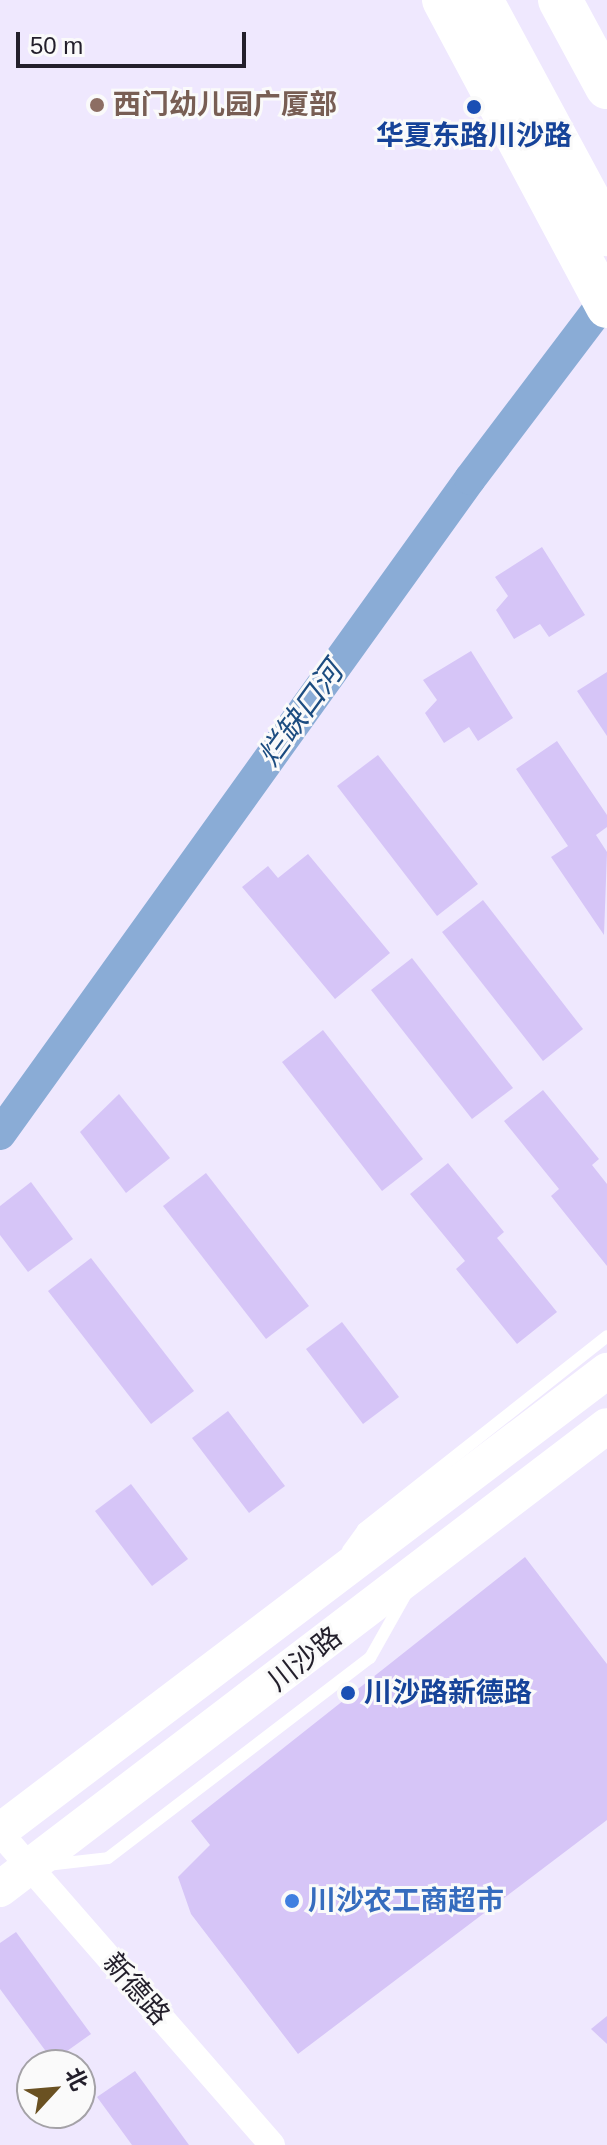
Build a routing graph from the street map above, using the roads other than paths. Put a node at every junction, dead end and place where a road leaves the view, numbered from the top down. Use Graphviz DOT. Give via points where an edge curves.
graph roads {
  1 [pos="443,0"];
  2 [pos="481,0"];
  3 [pos="560,0"];
  4 [pos="585,0"];
  5 [pos="607,41"];
  6 [pos="607,87"];
  7 [pos="588,236"];
  8 [pos="607,307"];
  9 [pos="607,1336"];
  10 [pos="607,1371"];
  11 [pos="607,1426"];
  12 [pos="320,1591"];
  13 [pos="0,1832"];
  14 [pos="28,1867"];
  15 [pos="0,1889"];
  16 [pos="272,2145"];
  1 -- 7 [label="main road"];
  2 -- 7 [label="highway"];
  3 -- 6 [label="highway"];
  4 -- 5 [label="main road"];
  7 -- 8 [label="main road"];
  9 -- 12 [label="lane" via="363,1529"];
  10 -- 12 [label="main road, 川沙路"];
  11 -- 14 [label="main road, 川沙路"];
  12 -- 13 [label="main road, 川沙路"];
  13 -- 14 [label="street, 新德路"];
  14 -- 15 [label="main road, 川沙路"];
  14 -- 16 [label="street, 新德路"];
}
